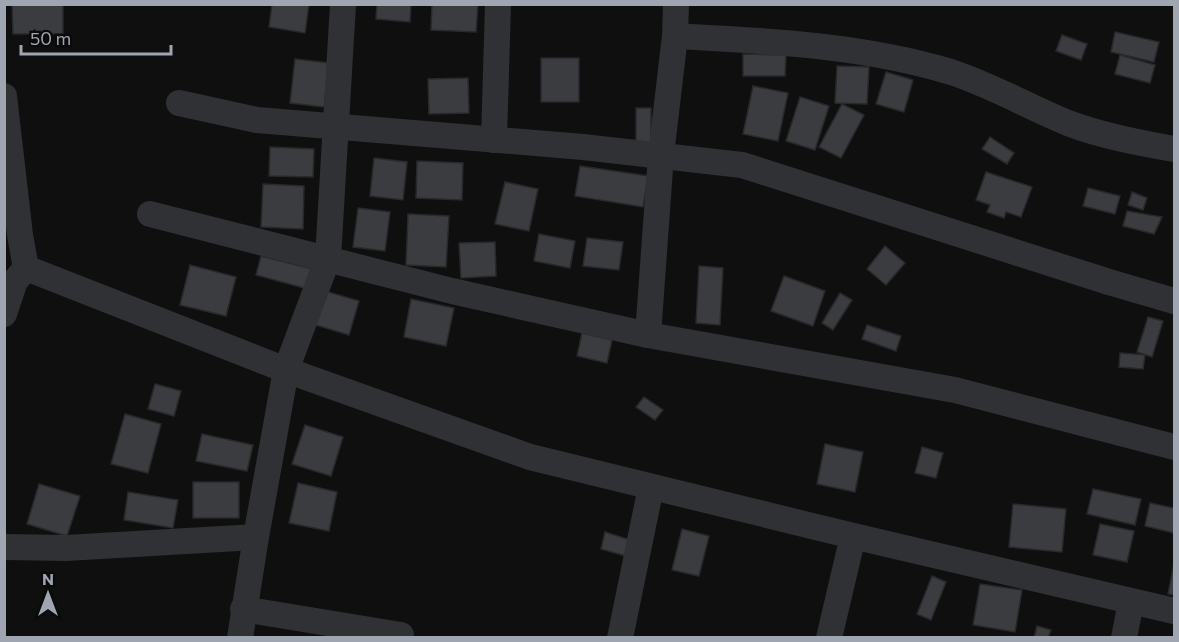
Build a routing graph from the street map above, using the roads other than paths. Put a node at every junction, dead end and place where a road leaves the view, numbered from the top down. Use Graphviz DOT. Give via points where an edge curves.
graph roads {
  1 [pos="343,4"];
  2 [pos="498,4"];
  3 [pos="676,4"];
  4 [pos="675,36"];
  5 [pos="4,96"];
  6 [pos="179,103"];
  7 [pos="336,128"];
  8 [pos="494,140"];
  9 [pos="1174,150"];
  10 [pos="661,155"];
  11 [pos="150,214"];
  12 [pos="12,235"];
  13 [pos="328,258"];
  14 [pos="26,268"];
  15 [pos="1174,301"];
  16 [pos="4,314"];
  17 [pos="648,335"];
  18 [pos="286,370"];
  19 [pos="1174,447"];
  20 [pos="651,487"];
  21 [pos="853,536"];
  22 [pos="255,537"];
  23 [pos="4,547"];
  24 [pos="1131,602"];
  25 [pos="243,609"];
  26 [pos="1174,611"];
  27 [pos="400,635"];
  28 [pos="240,638"];
  29 [pos="620,638"];
  30 [pos="829,638"];
  31 [pos="1125,638"];
  1 -- 7 [label="street"];
  2 -- 8 [label="street"];
  3 -- 4 [label="street"];
  4 -- 9 [label="street" via="830,47 900,58 954,73 1070,123 1127,141"];
  4 -- 10 [label="street"];
  5 -- 12 [label="street"];
  6 -- 7 [label="street" via="257,120"];
  7 -- 8 [label="street"];
  7 -- 13 [label="street"];
  8 -- 10 [label="street"];
  10 -- 15 [label="street" via="742,165"];
  10 -- 17 [label="street"];
  11 -- 13 [label="street"];
  12 -- 14 [label="street"];
  13 -- 17 [label="street" via="452,291"];
  13 -- 18 [label="street"];
  14 -- 16 [label="street" via="15,281"];
  14 -- 18 [label="street"];
  17 -- 19 [label="street" via="955,390"];
  18 -- 20 [label="street" via="530,457"];
  18 -- 22 [label="street"];
  20 -- 21 [label="street"];
  20 -- 29 [label="street"];
  21 -- 24 [label="street"];
  21 -- 30 [label="street"];
  22 -- 23 [label="street" via="66,548"];
  22 -- 25 [label="street"];
  24 -- 26 [label="street"];
  24 -- 31 [label="street"];
  25 -- 27 [label="street"];
  25 -- 28 [label="street"];
}
